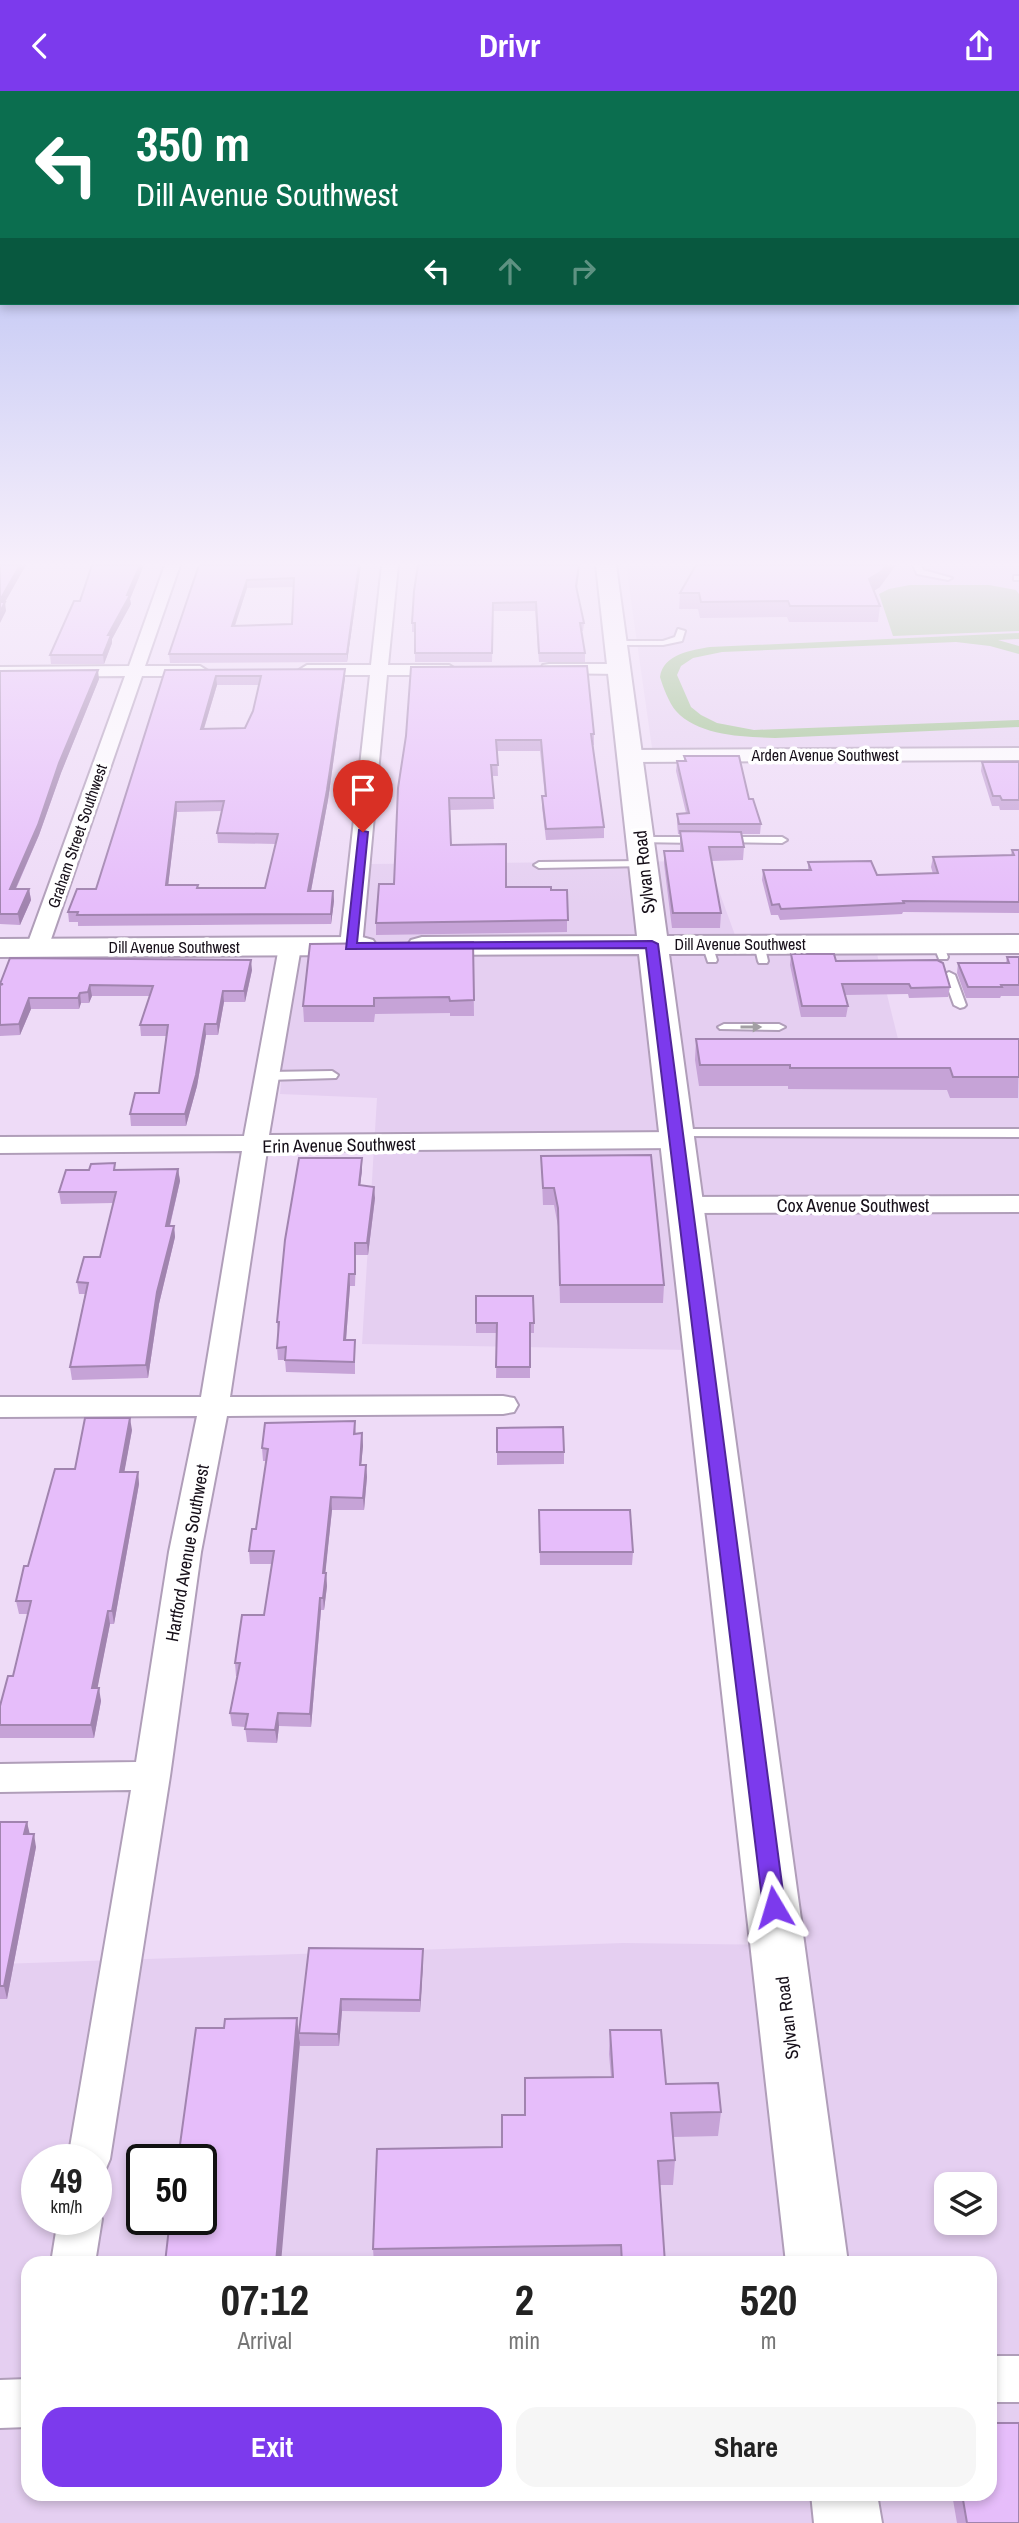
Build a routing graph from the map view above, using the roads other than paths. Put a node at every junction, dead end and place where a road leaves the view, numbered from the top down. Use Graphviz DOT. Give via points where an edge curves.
graph roads {
  1 [pos="132,678"];
  2 [pos="379,678"];
  3 [pos="622,678"];
  4 [pos="1019,754"];
  5 [pos="631,756"];
  6 [pos="782,840"];
  7 [pos="641,852"];
  8 [pos="539,865"];
  9 [pos="652,944"];
  10 [pos="1019,944"];
  11 [pos="351,946"];
  12 [pos="290,947"];
  13 [pos="0,948"];
  14 [pos="37,948"];
  15 [pos="949,975"];
  16 [pos="960,1005"];
  17 [pos="724,1027"];
  18 [pos="779,1027"];
  19 [pos="332,1075"];
  20 [pos="267,1076"];
  21 [pos="1019,1133"];
  22 [pos="677,1137"];
  23 [pos="0,1145"];
  24 [pos="255,1146"];
  25 [pos="1019,1204"];
  26 [pos="686,1205"];
  27 [pos="503,1405"];
  28 [pos="214,1406"];
  29 [pos="0,1407"];
  30 [pos="152,1776"];
  31 [pos="0,1778"];
  32 [pos="91,2144"];
  33 [pos="77,2235"];
  34 [pos="73,2256"];
  35 [pos="816,2256"];
  36 [pos="997,2379"];
  37 [pos="1019,2379"];
  38 [pos="21,2403"];
  39 [pos="0,2404"];
  40 [pos="845,2501"];
  41 [pos="848,2523"];
  1 -- 14 [label="street, Graham Street Southwest"];
  2 -- 11 [label="street"];
  3 -- 5 [label="main road, Sylvan Road"];
  4 -- 5 [label="street, Arden Avenue Southwest"];
  5 -- 7 [label="main road, Sylvan Road"];
  6 -- 7 [label="lane"];
  7 -- 8 [label="lane"];
  7 -- 9 [label="main road, Sylvan Road"];
  9 -- 10 [label="main road, Dill Avenue Southwest" via="761,953 941,951"];
  9 -- 11 [label="main road, Dill Avenue Southwest"];
  9 -- 22 [label="main road, Sylvan Road"];
  11 -- 12 [label="main road, Dill Avenue Southwest"];
  12 -- 14 [label="main road, Dill Avenue Southwest"];
  12 -- 20 [label="street, Hartford Avenue Southwest"];
  13 -- 14 [label="main road, Dill Avenue Southwest"];
  15 -- 16 [label="lane"];
  17 -- 18 [label="lane, one-way"];
  19 -- 20 [label="lane"];
  20 -- 24 [label="street, Hartford Avenue Southwest"];
  21 -- 22 [label="lane"];
  22 -- 24 [label="street, Erin Avenue Southwest"];
  22 -- 26 [label="main road, Sylvan Road"];
  23 -- 24 [label="street, Erin Avenue Southwest"];
  24 -- 28 [label="street, Hartford Avenue Southwest"];
  25 -- 26 [label="street, Cox Avenue Southwest"];
  26 -- 35 [label="main road, Sylvan Road"];
  27 -- 28 [label="street"];
  28 -- 29 [label="street"];
  28 -- 30 [label="street, Hartford Avenue Southwest" via="185,1552"];
  30 -- 31 [label="street"];
  30 -- 32 [label="street, Hartford Avenue Southwest"];
  33 -- 34 [label="street"];
  36 -- 37 [label="street"];
  38 -- 39 [label="street"];
  40 -- 41 [label="main road"];
}
